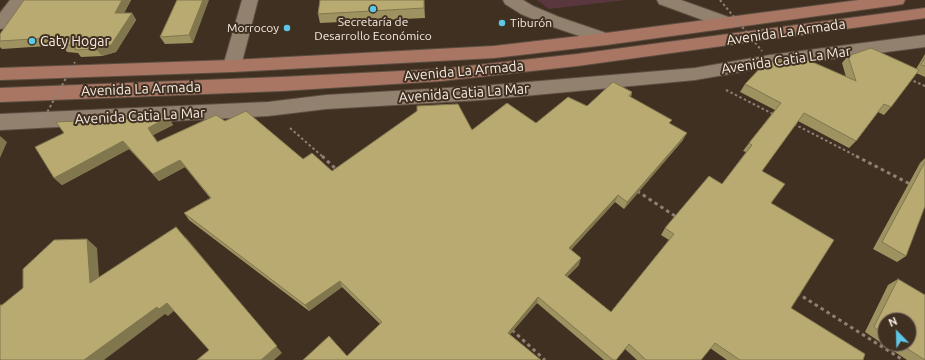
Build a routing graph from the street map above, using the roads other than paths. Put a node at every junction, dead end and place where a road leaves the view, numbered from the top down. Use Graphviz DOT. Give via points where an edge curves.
graph roads {
  1 [pos="19,0"];
  2 [pos="250,0"];
  3 [pos="511,0"];
  4 [pos="665,0"];
  5 [pos="897,0"];
  6 [pos="925,13"];
  7 [pos="728,23"];
  8 [pos="0,24"];
  9 [pos="606,39"];
  10 [pos="925,41"];
  11 [pos="232,66"];
  12 [pos="0,74"];
  13 [pos="0,95"];
  14 [pos="0,122"];
  1 -- 8 [label="street"];
  2 -- 11 [label="street"];
  3 -- 9 [label="street" via="546,18"];
  4 -- 7 [label="street"];
  5 -- 7 [label="main road, Avenida La Armada"];
  6 -- 13 [label="main road, Avenida La Armada" via="578,60 441,75"];
  7 -- 9 [label="main road, Avenida La Armada"];
  9 -- 11 [label="main road, Avenida La Armada" via="494,52"];
  10 -- 14 [label="street, Avenida Catia La Mar" via="770,61 695,74 489,93 326,102 268,109"];
  11 -- 12 [label="main road, Avenida La Armada"];
}
